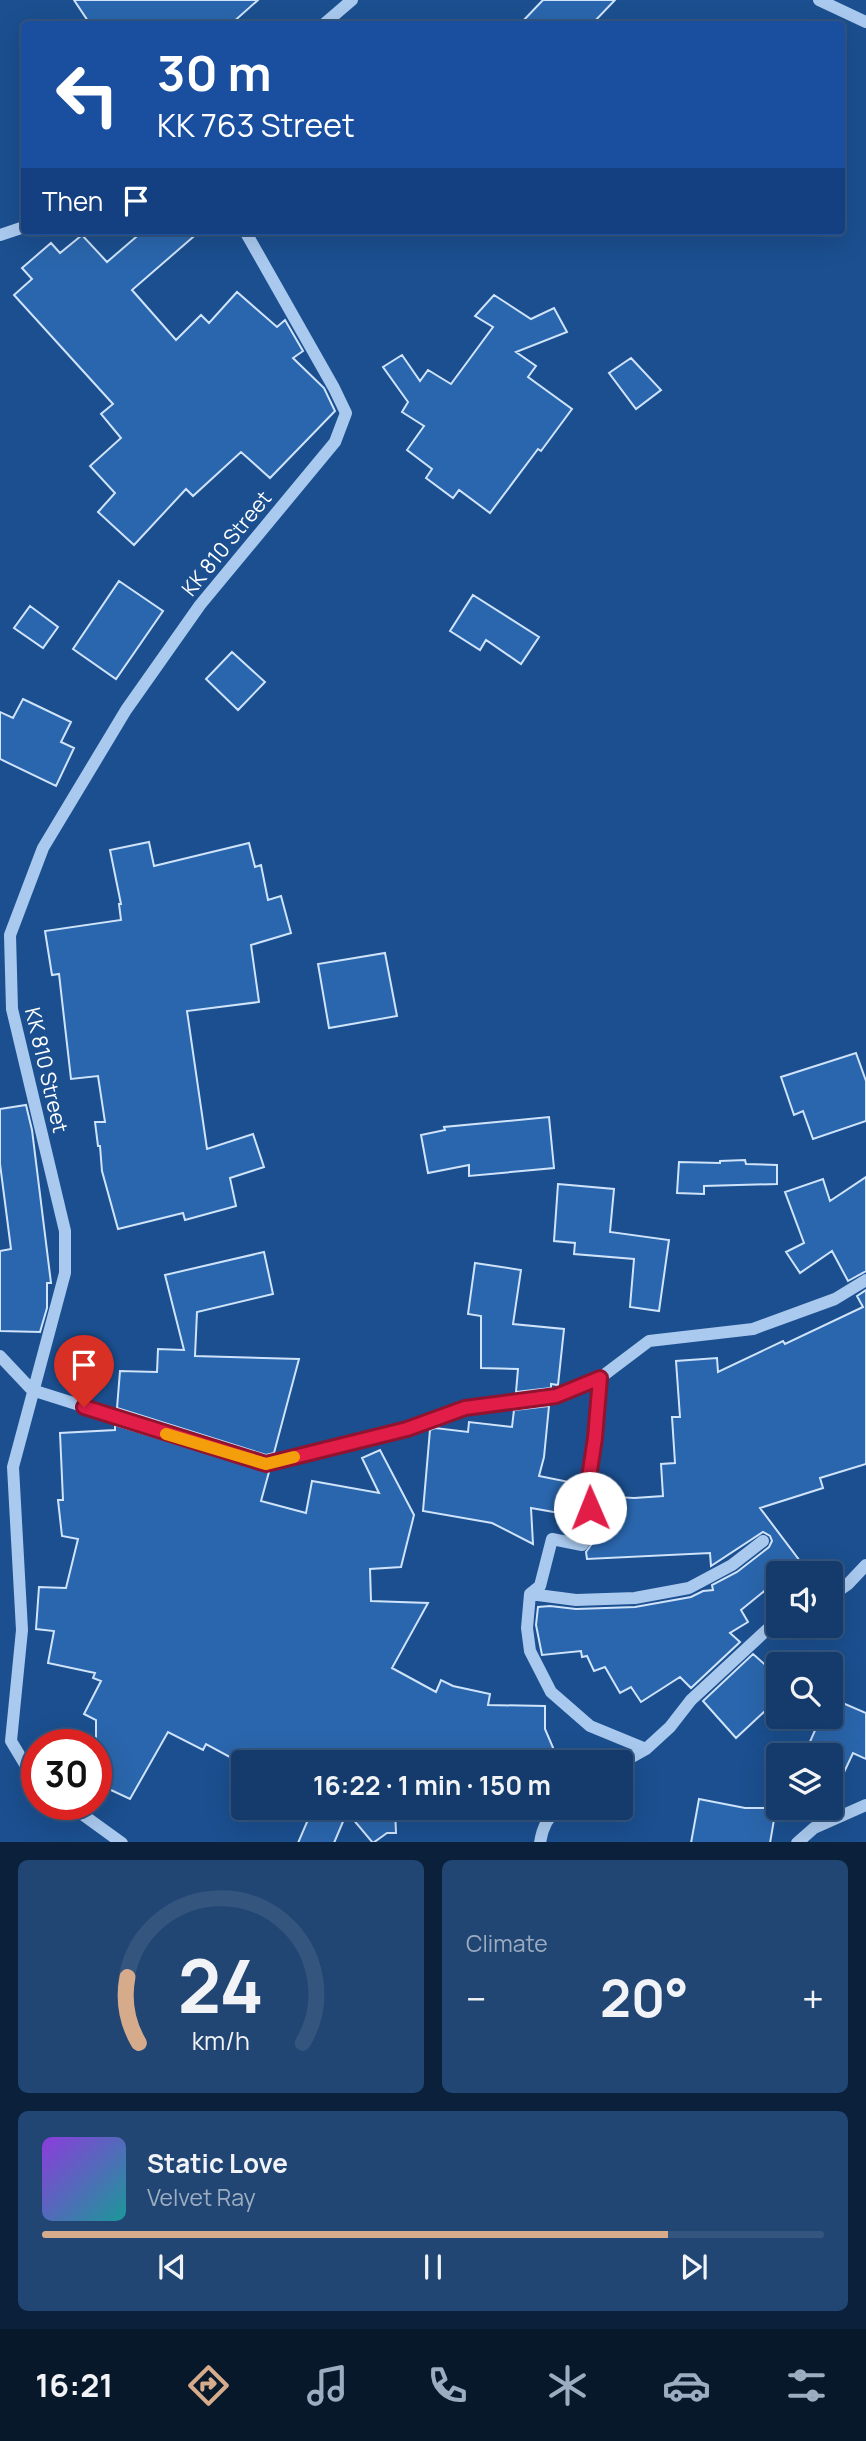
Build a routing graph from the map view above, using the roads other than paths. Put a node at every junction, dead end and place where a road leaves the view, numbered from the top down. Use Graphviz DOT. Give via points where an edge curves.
graph roads {
  1 [pos="352,0"];
  2 [pos="819,0"];
  3 [pos="328,21"];
  4 [pos="866,22"];
  5 [pos="21,228"];
  6 [pos="0,235"];
  7 [pos="247,235"];
  8 [pos="866,1280"];
  9 [pos="0,1356"];
  10 [pos="600,1378"];
  11 [pos="32,1390"];
  12 [pos="763,1541"];
  13 [pos="866,1565"];
  14 [pos="843,1588"];
  15 [pos="530,1594"];
  16 [pos="766,1631"];
  17 [pos="646,1749"];
  18 [pos="633,1756"];
  19 [pos="21,1758"];
  20 [pos="866,1805"];
  21 [pos="90,1820"];
  22 [pos="549,1820"];
  23 [pos="121,1842"];
  24 [pos="540,1842"];
  25 [pos="798,1842"];
  1 -- 3 [label="street"];
  2 -- 4 [label="street"];
  5 -- 6 [label="street"];
  7 -- 11 [label="street, KK 810 Street" via="346,413 335,442 200,605 125,709 43,848 10,935 12,1009 65,1231 65,1273"];
  8 -- 10 [label="street" via="835,1298 753,1329 649,1341"];
  9 -- 11 [label="street"];
  10 -- 11 [label="street" via="556,1396 465,1408 407,1429 266,1464"];
  10 -- 15 [label="street" via="588,1484 593,1531 582,1545 552,1539 540,1586"];
  11 -- 19 [label="street, KK 810 Street" via="13,1467 22,1630 11,1741"];
  12 -- 15 [label="street" via="732,1565 689,1588 635,1598 576,1600"];
  13 -- 14 [label="street"];
  15 -- 17 [label="street" via="530,1651 551,1692 590,1726"];
  16 -- 17 [label="street"];
  17 -- 18 [label="street"];
  20 -- 25 [label="street" via="814,1828"];
  21 -- 23 [label="street"];
  22 -- 24 [label="street"];
}
